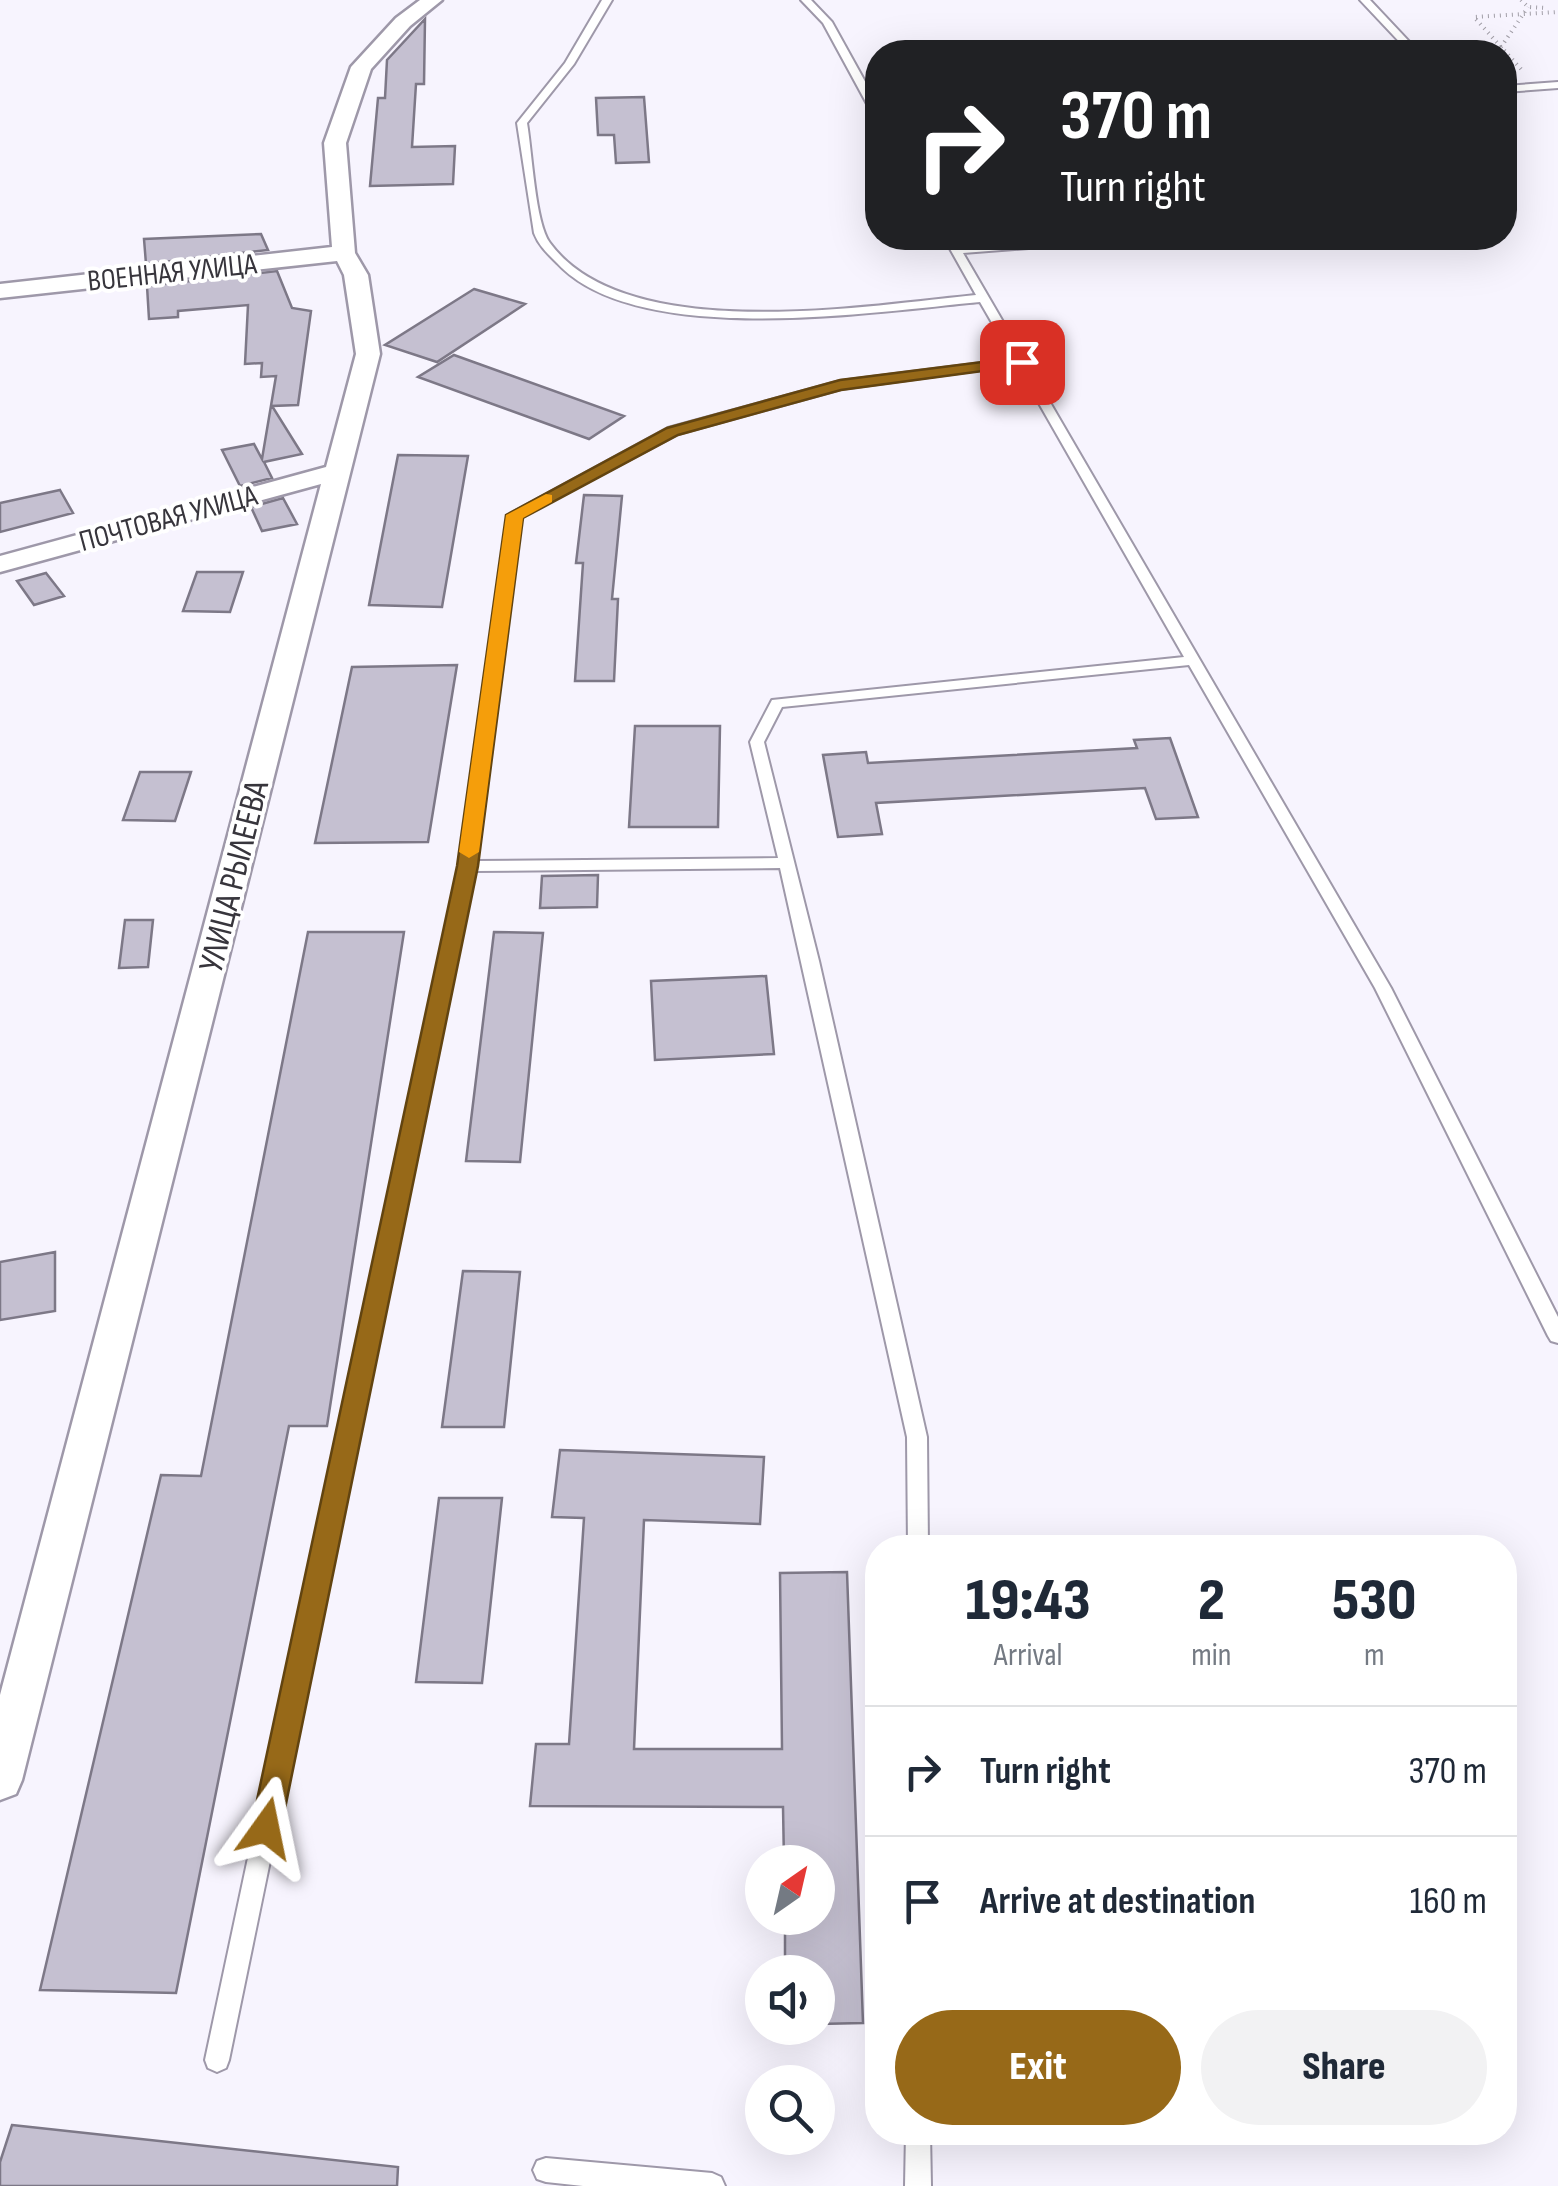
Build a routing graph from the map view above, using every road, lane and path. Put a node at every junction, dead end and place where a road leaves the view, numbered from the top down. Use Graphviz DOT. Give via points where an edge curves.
graph roads {
  1 [pos="432,0"];
  2 [pos="608,0"];
  3 [pos="806,0"];
  4 [pos="1365,0"];
  5 [pos="1521,0"];
  6 [pos="1528,7"];
  7 [pos="1558,10"];
  8 [pos="1522,14"];
  9 [pos="1403,40"];
  10 [pos="1496,40"];
  11 [pos="1506,40"];
  12 [pos="1517,64"];
  13 [pos="1558,85"];
  14 [pos="1536,86"];
  15 [pos="1517,88"];
  16 [pos="865,91"];
  17 [pos="956,250"];
  18 [pos="344,254"];
  19 [pos="0,291"];
  20 [pos="984,298"];
  21 [pos="1022,362"];
  22 [pos="337,472"];
  23 [pos="0,564"];
  24 [pos="1194,660"];
  25 [pos="787,864"];
  26 [pos="467,866"];
  27 [pos="1558,1336"];
  28 [pos="918,1535"];
  29 [pos="0,1780"];
  30 [pos="218,2060"];
  31 [pos="918,2145"];
  32 [pos="546,2170"];
  33 [pos="712,2186"];
  34 [pos="918,2186"];
  1 -- 18 [label="street, УЛИЦА РЫЛЕЕВА" via="360,67 336,144"];
  2 -- 20 [label="lane" via="522,123 543,242 577,280 655,308 731,318"];
  3 -- 16 [label="lane" via="827,22"];
  4 -- 9 [label="lane"];
  5 -- 6 [label="path"];
  6 -- 7 [label="path"];
  6 -- 8 [label="path"];
  7 -- 8 [label="path"];
  8 -- 10 [label="path" via="1474,16"];
  8 -- 11 [label="path"];
  12 -- 14 [label="path"];
  13 -- 14 [label="lane"];
  14 -- 15 [label="lane"];
  17 -- 20 [label="lane"];
  18 -- 19 [label="street, ВОЕННАЯ УЛИЦА"];
  18 -- 22 [label="street, УЛИЦА РЫЛЕЕВА" via="356,275 368,354"];
  20 -- 21 [label="lane"];
  21 -- 24 [label="lane"];
  21 -- 26 [label="lane" via="840,385 672,431 515,515"];
  22 -- 23 [label="street, ПОЧТОВАЯ УЛИЦА"];
  22 -- 29 [label="street, УЛИЦА РЫЛЕЕВА"];
  24 -- 25 [label="lane" via="777,703 757,742"];
  24 -- 27 [label="lane" via="1383,988"];
  25 -- 26 [label="lane"];
  25 -- 28 [label="lane" via="918,1437"];
  26 -- 30 [label="lane"];
  31 -- 34 [label="lane"];
  32 -- 33 [label="lane"];
}
